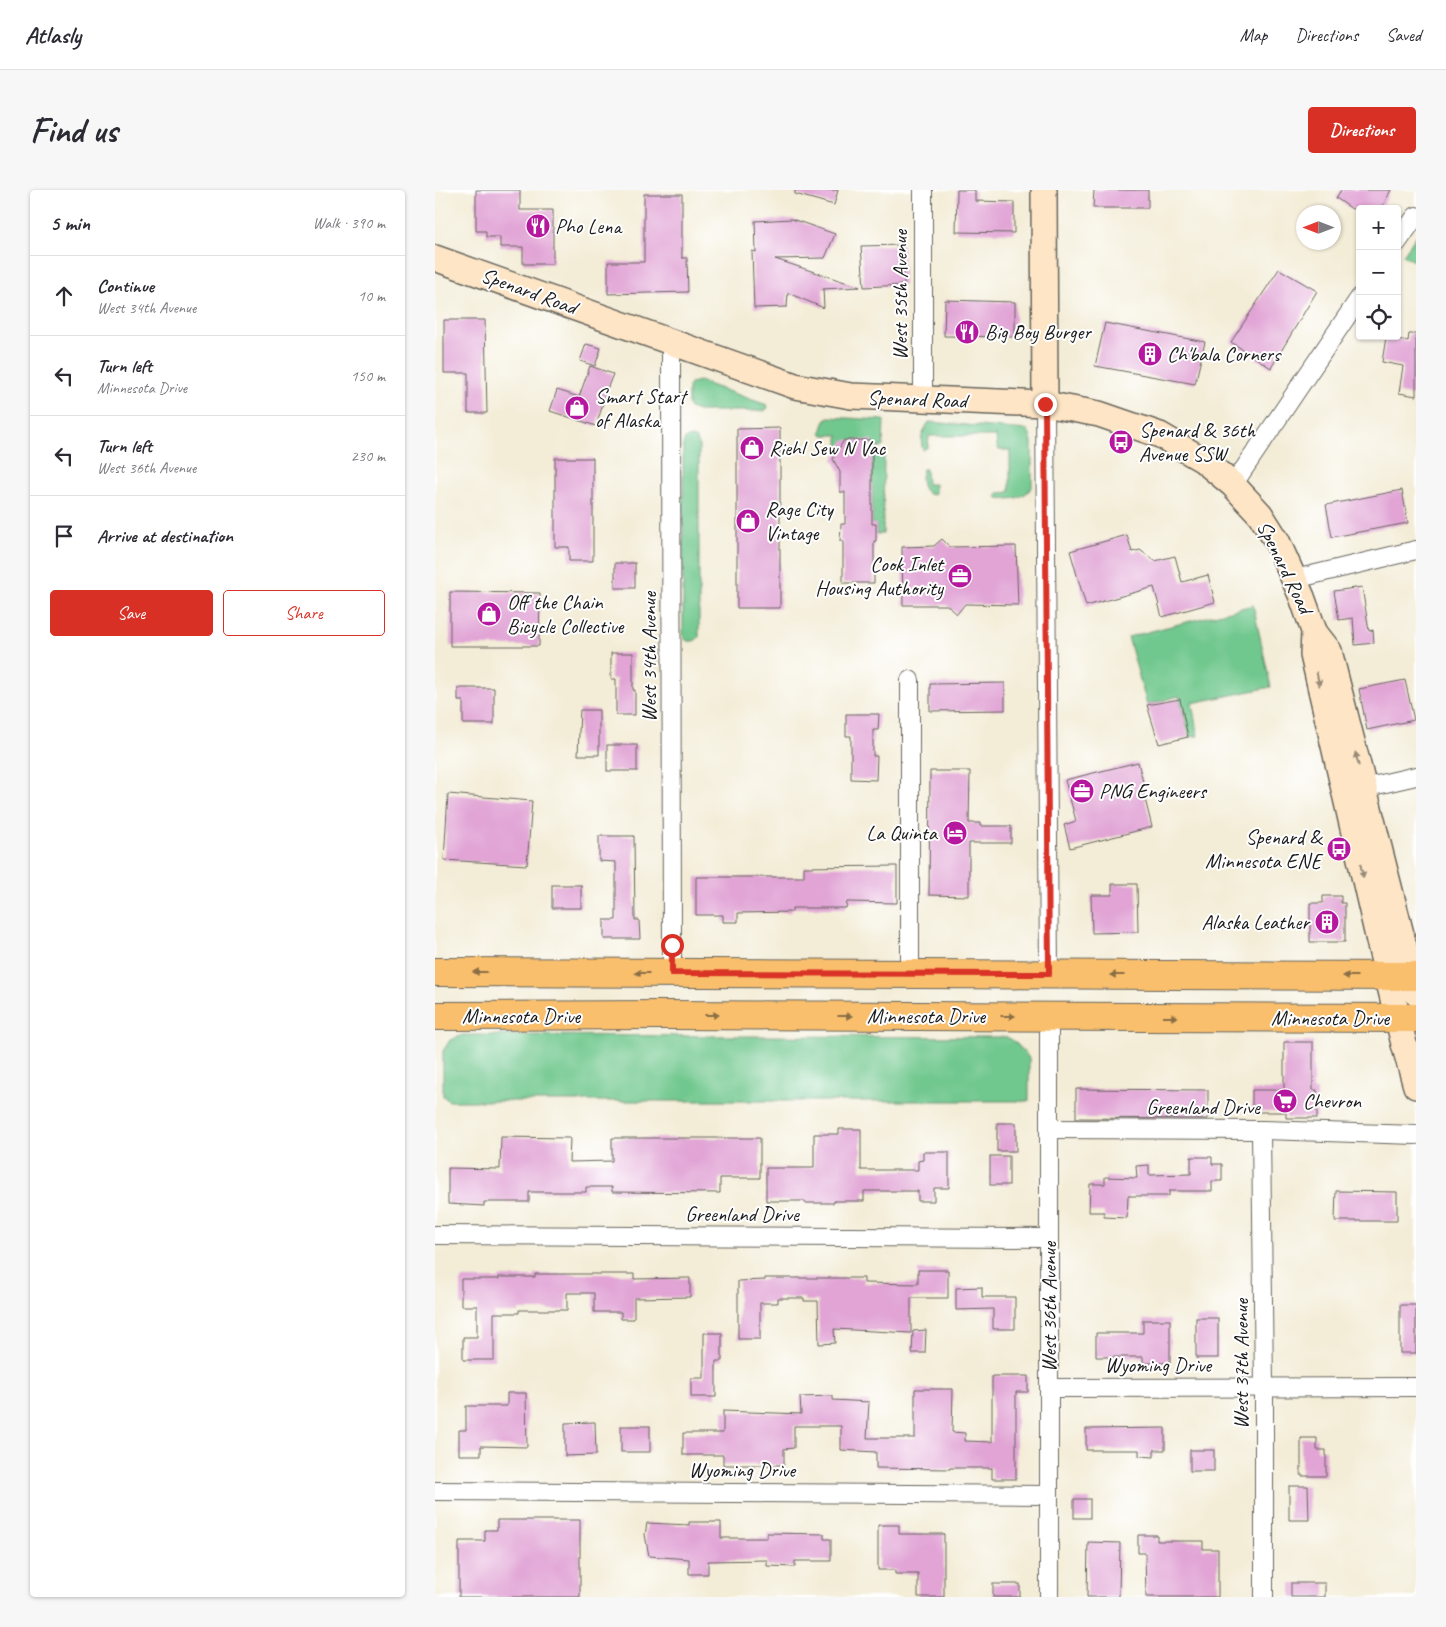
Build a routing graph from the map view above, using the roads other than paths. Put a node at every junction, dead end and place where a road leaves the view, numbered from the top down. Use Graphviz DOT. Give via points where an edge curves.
graph roads {
  1 [pos="923,190"];
  2 [pos="1044,190"];
  3 [pos="1416,216"];
  4 [pos="1401,237"];
  5 [pos="435,258"];
  6 [pos="1356,303"];
  7 [pos="671,342"];
  8 [pos="923,400"];
  9 [pos="1045,404"];
  10 [pos="1233,485"];
  11 [pos="1416,550"];
  12 [pos="1295,579"];
  13 [pos="1314,631"];
  14 [pos="910,680"];
  15 [pos="1416,776"];
  16 [pos="1364,788"];
  17 [pos="435,972"];
  18 [pos="672,973"];
  19 [pos="814,973"];
  20 [pos="910,974"];
  21 [pos="1049,974"];
  22 [pos="1408,980"];
  23 [pos="435,1016"];
  24 [pos="797,1016"];
  25 [pos="1049,1017"];
  26 [pos="1407,1018"];
  27 [pos="1416,1086"];
  28 [pos="1049,1129"];
  29 [pos="1261,1130"];
  30 [pos="1416,1135"];
  31 [pos="435,1235"];
  32 [pos="1049,1238"];
  33 [pos="1416,1387"];
  34 [pos="1049,1388"];
  35 [pos="1264,1388"];
  36 [pos="435,1490"];
  37 [pos="1049,1495"];
  38 [pos="1049,1597"];
  39 [pos="1264,1597"];
  1 -- 8 [label="street, West 35th Avenue"];
  2 -- 9 [label="main road"];
  3 -- 4 [label="street"];
  5 -- 7 [label="main road, Spenard Road"];
  6 -- 10 [label="street"];
  7 -- 8 [label="main road, Spenard Road" via="795,386 851,396"];
  7 -- 18 [label="street, West 34th Avenue"];
  8 -- 9 [label="main road, Spenard Road"];
  9 -- 10 [label="main road, Spenard Road" via="1099,414 1160,435 1203,460"];
  9 -- 21 [label="street"];
  10 -- 12 [label="main road, Spenard Road" via="1260,514"];
  11 -- 12 [label="street"];
  12 -- 13 [label="main road, Spenard Road"];
  16 -- 13 [label="main road, Spenard Road, one-way" via="1329,651"];
  13 -- 22 [label="main road, Spenard Road, one-way" via="1313,655 1319,683"];
  14 -- 20 [label="street"];
  15 -- 16 [label="street"];
  16 -- 22 [label="main road, Spenard Road"];
  18 -- 17 [label="main road, Minnesota Drive, one-way"];
  18 -- 19 [label="main road, Minnesota Drive"];
  19 -- 20 [label="main road, Minnesota Drive"];
  19 -- 24 [label="main road" via="830,982 831,994"];
  20 -- 21 [label="main road, Minnesota Drive"];
  22 -- 21 [label="main road, Minnesota Drive, one-way"];
  22 -- 26 [label="main road, Spenard Road"];
  23 -- 24 [label="main road, Minnesota Drive, one-way"];
  24 -- 25 [label="main road, Minnesota Drive, one-way"];
  25 -- 26 [label="main road, Minnesota Drive, one-way"];
  25 -- 28 [label="street, West 36th Avenue"];
  26 -- 27 [label="main road, Spenard Road" via="1403,1044"];
  28 -- 29 [label="street, Greenland Drive"];
  28 -- 32 [label="street, West 36th Avenue"];
  29 -- 30 [label="street, Greenland Drive"];
  29 -- 35 [label="street, West 37th Avenue"];
  31 -- 32 [label="street, Greenland Drive"];
  32 -- 34 [label="street, West 36th Avenue"];
  33 -- 35 [label="street, Wyoming Drive"];
  34 -- 35 [label="street, Wyoming Drive"];
  34 -- 37 [label="street, West 36th Avenue"];
  35 -- 39 [label="street, West 37th Avenue"];
  36 -- 37 [label="street, Wyoming Drive"];
  37 -- 38 [label="street, West 36th Avenue"];
}
